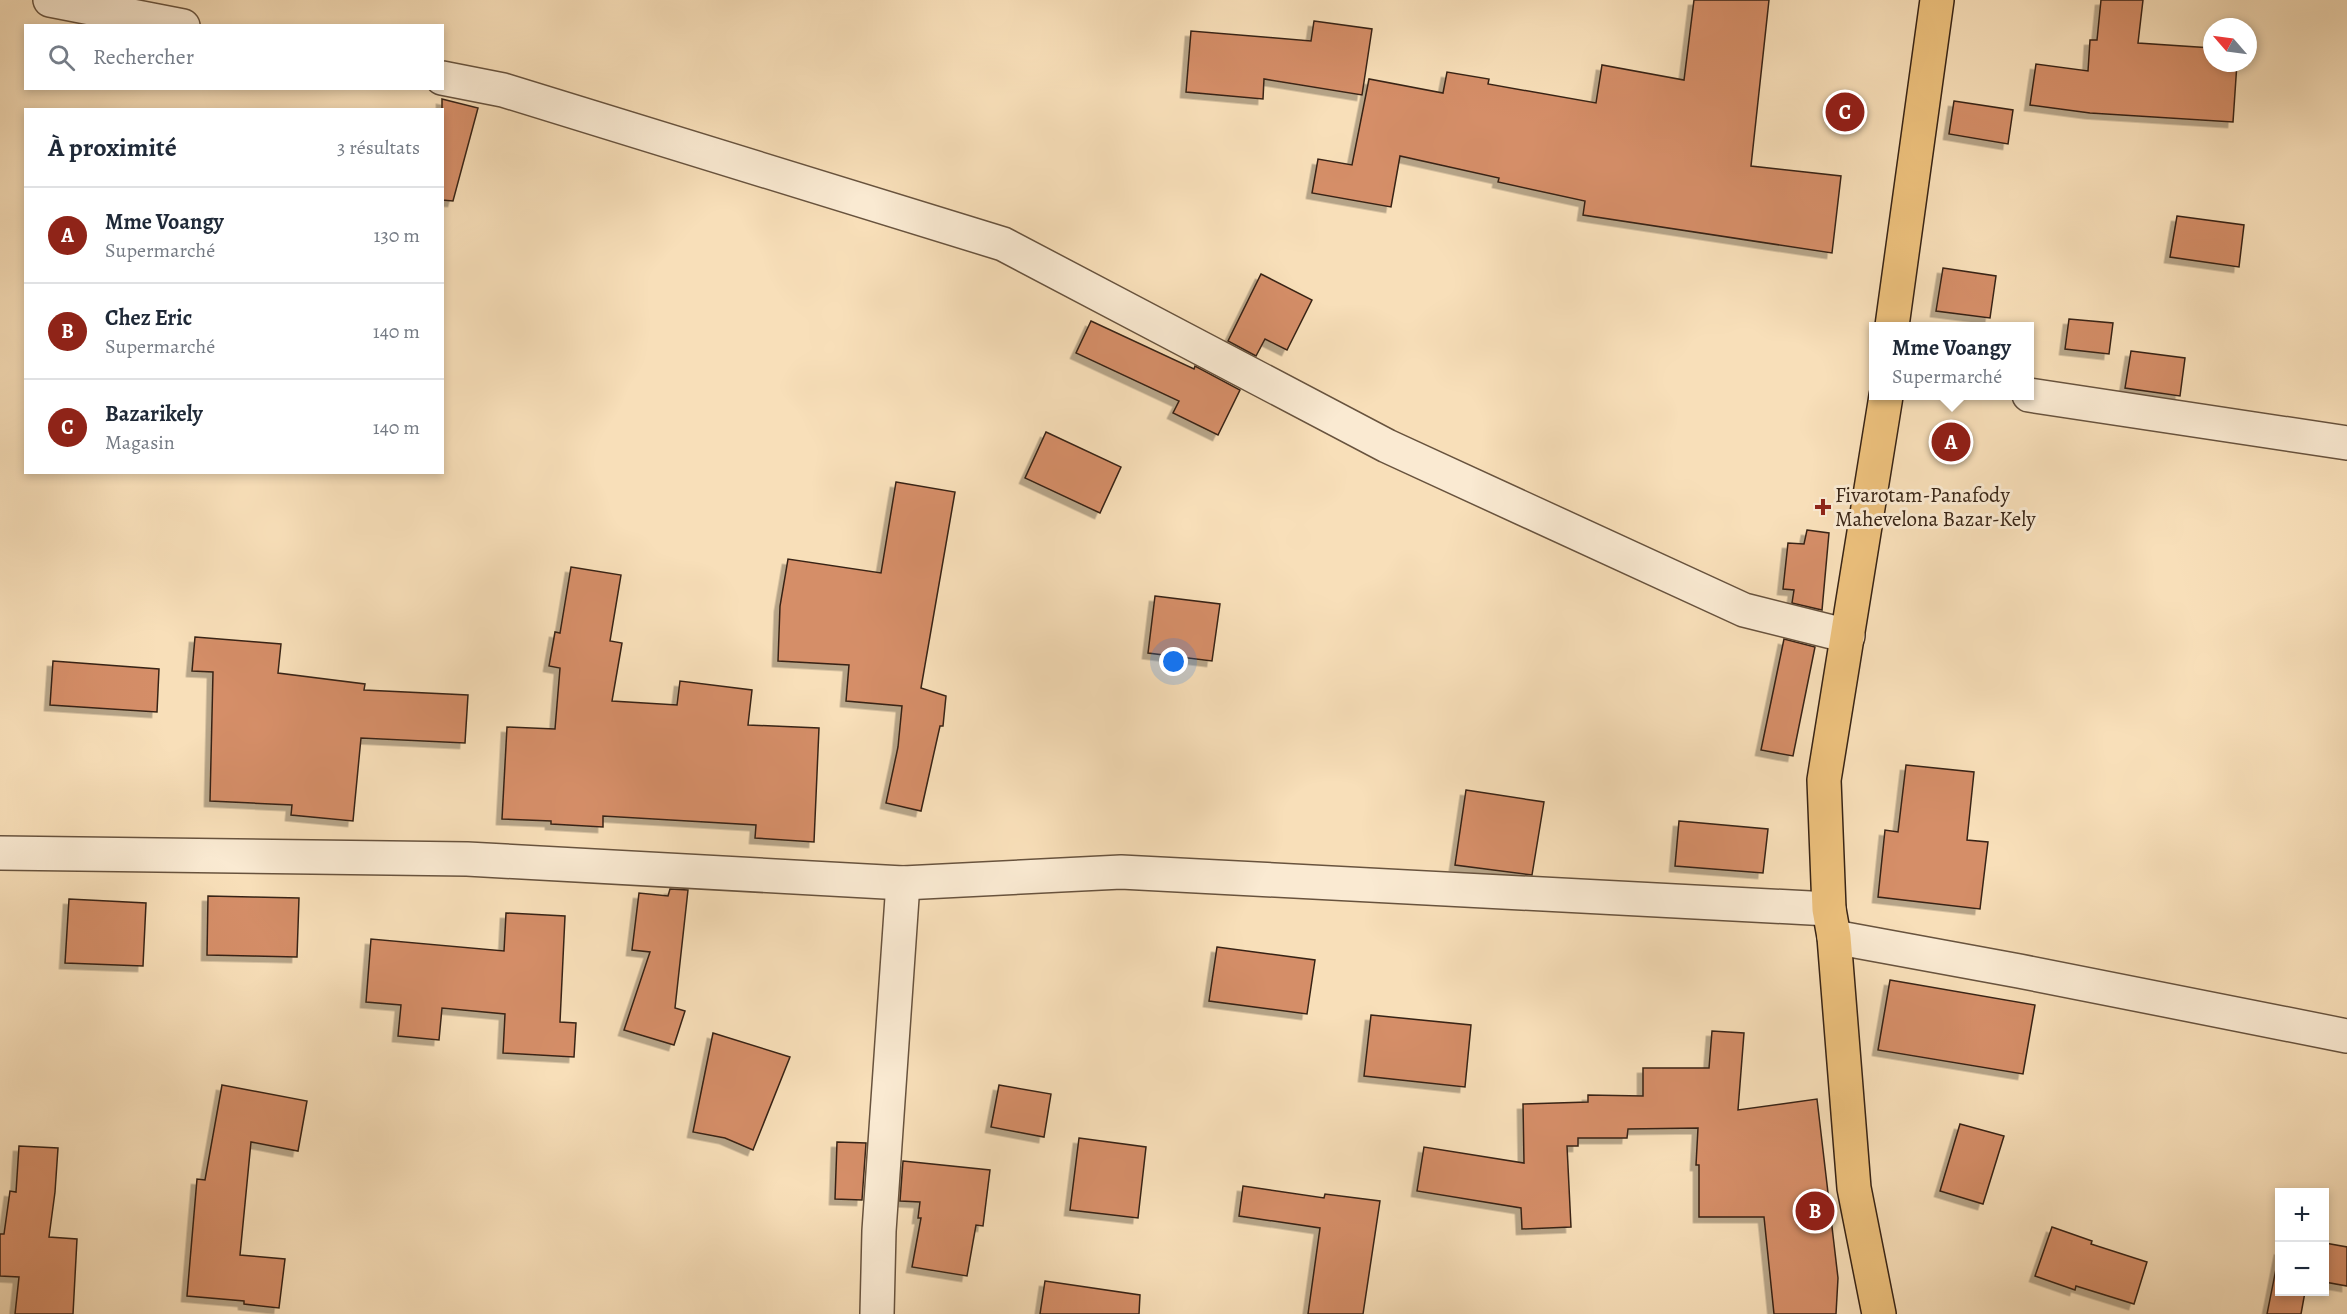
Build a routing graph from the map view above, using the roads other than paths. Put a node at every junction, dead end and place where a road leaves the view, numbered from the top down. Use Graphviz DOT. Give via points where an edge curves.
graph roads {
  1 [pos="50,0"];
  2 [pos="1937,0"];
  3 [pos="173,24"];
  4 [pos="444,78"];
  5 [pos="1893,322"];
  6 [pos="2034,396"];
  7 [pos="1885,400"];
  8 [pos="2347,443"];
  9 [pos="1848,636"];
  10 [pos="0,854"];
  11 [pos="903,883"];
  12 [pos="1832,923"];
  13 [pos="2347,1036"];
  14 [pos="877,1314"];
  15 [pos="1879,1314"];
  1 -- 3 [label="street"];
  2 -- 5 [label="main road"];
  4 -- 9 [label="street" via="503,90 1003,244 1387,446 1744,610"];
  6 -- 8 [label="street"];
  7 -- 9 [label="main road"];
  9 -- 12 [label="main road" via="1824,780"];
  10 -- 11 [label="street" via="466,859"];
  11 -- 12 [label="street" via="1121,872"];
  11 -- 14 [label="street" via="879,1231"];
  12 -- 13 [label="street" via="2019,971"];
  12 -- 15 [label="main road" via="1854,1188"];
}
